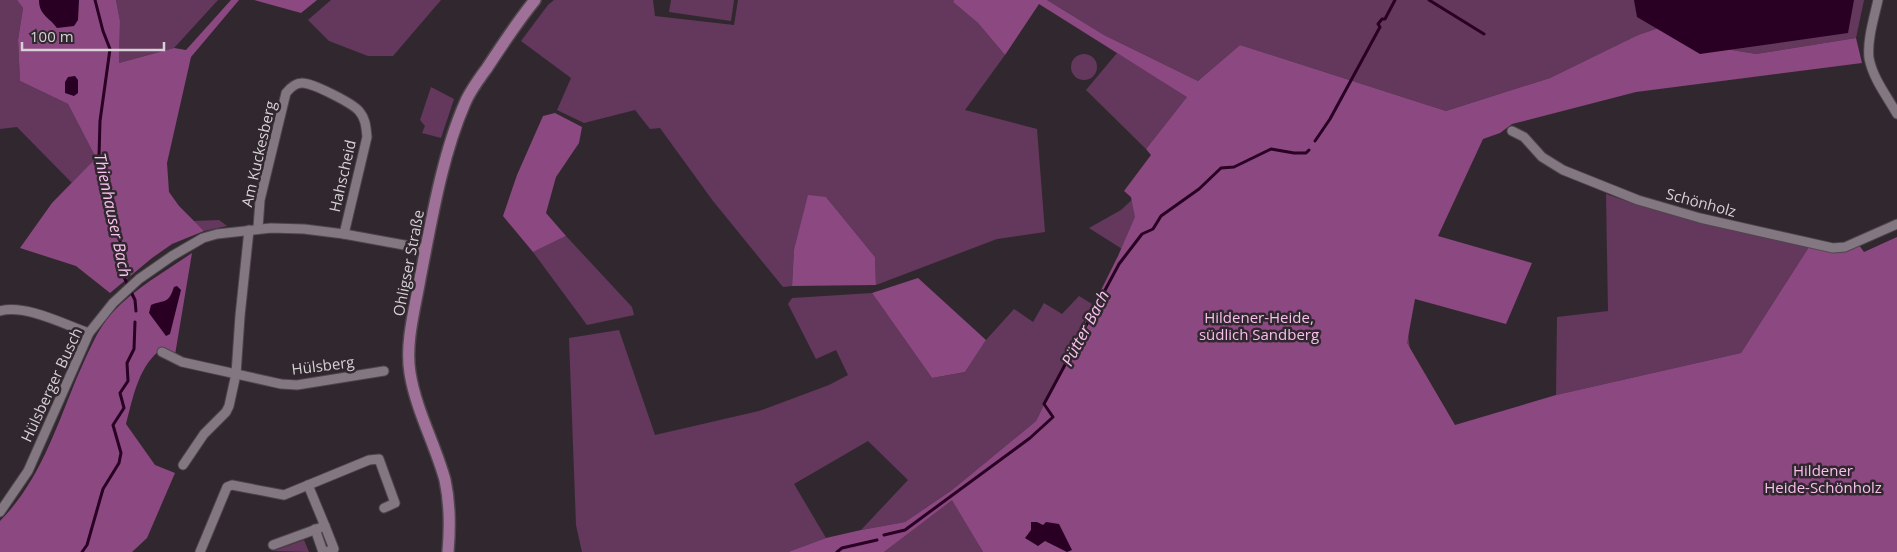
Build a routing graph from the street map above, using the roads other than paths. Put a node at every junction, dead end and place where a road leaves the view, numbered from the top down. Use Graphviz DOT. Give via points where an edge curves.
graph roads {
  1 [pos="535,0"];
  2 [pos="1878,0"];
  3 [pos="292,86"];
  4 [pos="1897,114"];
  5 [pos="1512,131"];
  6 [pos="1897,224"];
  7 [pos="254,229"];
  8 [pos="344,234"];
  9 [pos="426,249"];
  10 [pos="0,311"];
  11 [pos="89,333"];
  12 [pos="162,352"];
  13 [pos="384,371"];
  14 [pos="236,374"];
  15 [pos="183,465"];
  16 [pos="308,485"];
  17 [pos="384,508"];
  18 [pos="0,512"];
  19 [pos="325,526"];
  20 [pos="315,529"];
  21 [pos="273,544"];
  22 [pos="200,552"];
  23 [pos="324,552"];
  24 [pos="448,552"];
  1 -- 9 [label="main road, Ohligser Straße" via="466,101 447,157"];
  2 -- 4 [label="street" via="1870,58 1878,82"];
  3 -- 7 [label="street, Am Kuckesberg" via="286,93"];
  3 -- 8 [label="street, Hahscheid" via="302,83 313,86 355,107 363,117 367,137"];
  5 -- 6 [label="street, Schönholz" via="1524,137 1542,156 1563,170 1638,200 1700,218 1833,248 1845,247"];
  7 -- 8 [label="street, Hülsberger Busch" via="304,229"];
  7 -- 11 [label="street, Hülsberger Busch" via="203,238 139,279"];
  7 -- 14 [label="street, Am Kuckesberg" via="240,316"];
  8 -- 9 [label="street, Hülsberger Busch"];
  9 -- 24 [label="main road, Ohligser Straße" via="412,326 409,371 445,481"];
  10 -- 11 [label="street" via="37,314"];
  11 -- 18 [label="street, Hülsberger Busch" via="28,471"];
  12 -- 14 [label="street, Hülsberg" via="182,362"];
  13 -- 14 [label="street, Hülsberg" via="298,385"];
  14 -- 15 [label="street" via="226,412 204,434"];
  16 -- 17 [label="street" via="379,459 395,502"];
  16 -- 19 [label="street"];
  16 -- 22 [label="street" via="284,495 232,485 226,488"];
  19 -- 20 [label="street"];
  19 -- 23 [label="street" via="334,549"];
  20 -- 21 [label="street"];
  20 -- 23 [label="street"];
}
